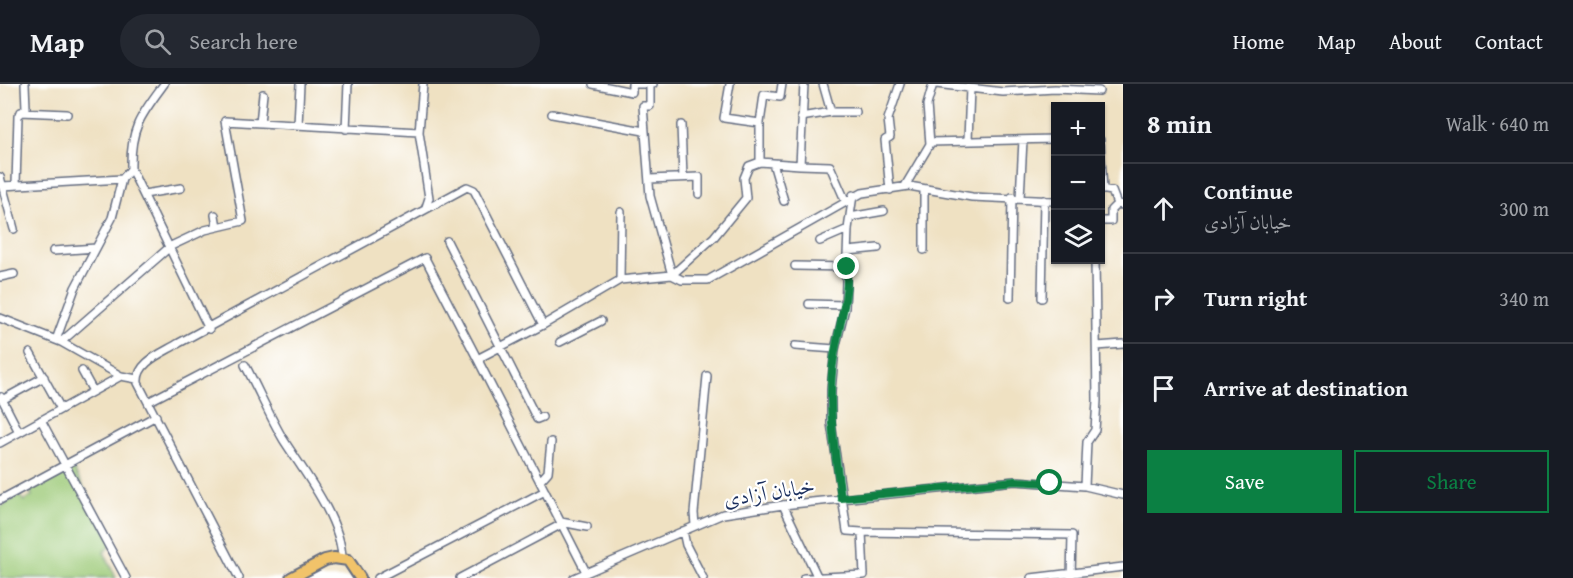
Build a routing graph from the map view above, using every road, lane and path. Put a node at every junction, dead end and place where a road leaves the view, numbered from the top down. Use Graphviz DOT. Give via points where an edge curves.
graph roads {
  1 [pos="26,84"];
  2 [pos="164,84"];
  3 [pos="300,84"];
  4 [pos="348,84"];
  5 [pos="423,84"];
  6 [pos="593,84"];
  7 [pos="636,84"];
  8 [pos="652,84"];
  9 [pos="730,84"];
  10 [pos="782,84"];
  11 [pos="804,84"];
  12 [pos="823,84"];
  13 [pos="900,84"];
  14 [pos="934,84"];
  15 [pos="611,86"];
  16 [pos="988,87"];
  17 [pos="970,88"];
  18 [pos="1099,91"];
  19 [pos="263,94"];
  20 [pos="21,112"];
  21 [pos="831,112"];
  22 [pos="856,112"];
  23 [pos="67,114"];
  24 [pos="552,114"];
  25 [pos="801,117"];
  26 [pos="260,123"];
  27 [pos="760,123"];
  28 [pos="681,125"];
  29 [pos="298,126"];
  30 [pos="346,129"];
  31 [pos="644,131"];
  32 [pos="419,132"];
  33 [pos="1051,139"];
  34 [pos="968,140"];
  35 [pos="1023,140"];
  36 [pos="930,142"];
  37 [pos="760,162"];
  38 [pos="773,164"];
  39 [pos="800,165"];
  40 [pos="132,169"];
  41 [pos="0,177"];
  42 [pos="683,177"];
  43 [pos="122,179"];
  44 [pos="649,179"];
  45 [pos="16,184"];
  46 [pos="905,186"];
  47 [pos="181,188"];
  48 [pos="2,189"];
  49 [pos="890,190"];
  50 [pos="924,190"];
  51 [pos="1105,190"];
  52 [pos="144,194"];
  53 [pos="699,194"];
  54 [pos="853,195"];
  55 [pos="429,198"];
  56 [pos="1016,198"];
  57 [pos="845,200"];
  58 [pos="1044,200"];
  59 [pos="438,201"];
  60 [pos="784,201"];
  61 [pos="1051,201"];
  62 [pos="1120,205"];
  63 [pos="426,207"];
  64 [pos="884,211"];
  65 [pos="621,212"];
  66 [pos="215,215"];
  67 [pos="850,217"];
  68 [pos="1105,221"];
  69 [pos="217,227"];
  70 [pos="14,229"];
  71 [pos="848,229"];
  72 [pos="820,241"];
  73 [pos="447,242"];
  74 [pos="171,246"];
  75 [pos="96,248"];
  76 [pos="878,248"];
  77 [pos="924,250"];
  78 [pos="53,251"];
  79 [pos="848,251"];
  80 [pos="1095,264"];
  81 [pos="795,266"];
  82 [pos="847,267"];
  83 [pos="14,274"];
  84 [pos="672,274"];
  85 [pos="0,277"];
  86 [pos="620,280"];
  87 [pos="1010,298"];
  88 [pos="1042,298"];
  89 [pos="809,304"];
  90 [pos="845,306"];
  91 [pos="0,318"];
  92 [pos="601,321"];
  93 [pos="543,325"];
  94 [pos="208,329"];
  95 [pos="58,341"];
  96 [pos="560,342"];
  97 [pos="1123,344"];
  98 [pos="795,346"];
  99 [pos="1097,346"];
  100 [pos="501,348"];
  101 [pos="835,349"];
  102 [pos="30,353"];
  103 [pos="479,362"];
  104 [pos="245,364"];
  105 [pos="82,371"];
  106 [pos="121,376"];
  107 [pos="707,376"];
  108 [pos="44,377"];
  109 [pos="137,379"];
  110 [pos="93,391"];
  111 [pos="1,398"];
  112 [pos="148,402"];
  113 [pos="61,409"];
  114 [pos="156,416"];
  115 [pos="542,417"];
  116 [pos="41,420"];
  117 [pos="20,432"];
  118 [pos="551,442"];
  119 [pos="0,443"];
  120 [pos="65,465"];
  121 [pos="540,481"];
  122 [pos="1085,486"];
  123 [pos="545,491"];
  124 [pos="1123,495"];
  125 [pos="841,498"];
  126 [pos="0,500"];
  127 [pos="783,505"];
  128 [pos="562,523"];
  129 [pos="695,525"];
  130 [pos="587,527"];
  131 [pos="683,531"];
  132 [pos="862,532"];
  133 [pos="342,558"];
  134 [pos="1123,567"];
  135 [pos="586,572"];
  136 [pos="1071,575"];
  137 [pos="864,576"];
  138 [pos="126,578"];
  139 [pos="239,578"];
  140 [pos="291,578"];
  141 [pos="360,578"];
  142 [pos="378,578"];
  143 [pos="460,578"];
  144 [pos="574,578"];
  145 [pos="703,578"];
  146 [pos="804,578"];
  147 [pos="818,578"];
  148 [pos="1031,578"];
  1 -- 20 [label="street" via="26,108"];
  2 -- 40 [label="street" via="135,130 130,148"];
  3 -- 29 [label="street"];
  4 -- 30 [label="street"];
  5 -- 32 [label="street"];
  6 -- 15 [label="street"];
  7 -- 8 [label="street"];
  7 -- 15 [label="street" via="632,92"];
  8 -- 31 [label="street" via="650,106 643,106"];
  9 -- 27 [label="street" via="724,118"];
  10 -- 27 [label="street" via="780,97 764,96"];
  11 -- 25 [label="street"];
  12 -- 21 [label="street"];
  13 -- 49 [label="street" via="888,119 890,136 885,140"];
  14 -- 17 [label="street"];
  14 -- 36 [label="street" via="927,105"];
  16 -- 17 [label="street"];
  16 -- 18 [label="street"];
  17 -- 34 [label="street"];
  19 -- 26 [label="street"];
  20 -- 23 [label="street"];
  20 -- 45 [label="street"];
  21 -- 22 [label="street"];
  21 -- 25 [label="street"];
  24 -- 31 [label="street"];
  25 -- 39 [label="street"];
  26 -- 29 [label="street"];
  26 -- 69 [label="street" via="225,121 243,221"];
  27 -- 37 [label="street"];
  28 -- 42 [label="street"];
  29 -- 30 [label="street"];
  30 -- 32 [label="street"];
  31 -- 44 [label="street"];
  32 -- 55 [label="street"];
  33 -- 35 [label="street"];
  34 -- 35 [label="street"];
  34 -- 36 [label="street"];
  35 -- 56 [label="street"];
  36 -- 46 [label="street"];
  37 -- 38 [label="street"];
  37 -- 84 [label="street" via="748,166 744,178 746,198 736,211 714,237"];
  38 -- 39 [label="street"];
  38 -- 60 [label="street"];
  39 -- 57 [label="street" via="830,166"];
  40 -- 43 [label="street"];
  40 -- 52 [label="street"];
  41 -- 48 [label="street"];
  42 -- 44 [label="street"];
  42 -- 53 [label="street" via="699,177"];
  43 -- 45 [label="street"];
  43 -- 75 [label="street" via="112,218"];
  44 -- 84 [label="street" via="650,196"];
  45 -- 48 [label="street"];
  46 -- 49 [label="street"];
  46 -- 50 [label="street"];
  47 -- 52 [label="street"];
  48 -- 70 [label="street"];
  49 -- 54 [label="street"];
  50 -- 56 [label="street"];
  50 -- 77 [label="street"];
  51 -- 62 [label="street" via="1112,191"];
  52 -- 74 [label="street"];
  54 -- 57 [label="street"];
  54 -- 67 [label="street"];
  55 -- 59 [label="street"];
  55 -- 63 [label="street"];
  56 -- 58 [label="street"];
  56 -- 87 [label="street"];
  57 -- 84 [label="street" via="708,280 682,280"];
  58 -- 61 [label="street"];
  58 -- 88 [label="street"];
  59 -- 63 [label="street"];
  59 -- 93 [label="street" via="467,187 474,190"];
  62 -- 68 [label="street" via="1111,210 1110,221"];
  63 -- 94 [label="street"];
  64 -- 67 [label="street"];
  65 -- 86 [label="street"];
  66 -- 69 [label="street"];
  67 -- 71 [label="street"];
  69 -- 74 [label="street"];
  71 -- 72 [label="street"];
  71 -- 79 [label="street"];
  73 -- 100 [label="street"];
  74 -- 94 [label="street"];
  74 -- 95 [label="street"];
  75 -- 78 [label="street"];
  75 -- 95 [label="street" via="75,288"];
  76 -- 79 [label="street"];
  79 -- 82 [label="street"];
  80 -- 99 [label="street"];
  81 -- 82 [label="street"];
  82 -- 90 [label="street"];
  83 -- 85 [label="street"];
  84 -- 86 [label="street"];
  86 -- 93 [label="street"];
  89 -- 90 [label="street"];
  90 -- 101 [label="street"];
  91 -- 95 [label="street"];
  92 -- 96 [label="street"];
  93 -- 100 [label="street"];
  94 -- 109 [label="street" via="144,364"];
  95 -- 106 [label="street"];
  97 -- 99 [label="street"];
  98 -- 101 [label="street"];
  99 -- 122 [label="street" via="1095,430 1087,442"];
  100 -- 103 [label="street" via="481,357"];
  100 -- 115 [label="street" via="537,418"];
  101 -- 125 [label="street" via="831,423"];
  102 -- 108 [label="street"];
  103 -- 112 [label="street" via="426,258"];
  103 -- 121 [label="street"];
  104 -- 133 [label="street" via="333,522"];
  105 -- 110 [label="street"];
  106 -- 109 [label="street"];
  106 -- 110 [label="street"];
  107 -- 129 [label="street"];
  108 -- 111 [label="street"];
  108 -- 113 [label="street"];
  109 -- 112 [label="street"];
  110 -- 113 [label="street"];
  111 -- 117 [label="street"];
  112 -- 114 [label="street"];
  113 -- 116 [label="street"];
  114 -- 120 [label="street"];
  114 -- 139 [label="street"];
  116 -- 117 [label="street"];
  116 -- 120 [label="street"];
  117 -- 119 [label="street"];
  118 -- 121 [label="street" via="548,472"];
  120 -- 126 [label="street"];
  120 -- 138 [label="street"];
  121 -- 123 [label="street"];
  122 -- 124 [label="street, خیابان آزادی"];
  122 -- 125 [label="street, خیابان آزادی" via="1015,481"];
  123 -- 128 [label="street"];
  123 -- 142 [label="street"];
  125 -- 127 [label="street, خیابان آزادی"];
  125 -- 132 [label="street" via="847,531"];
  127 -- 129 [label="street, خیابان آزادی" via="723,514"];
  127 -- 147 [label="street"];
  128 -- 130 [label="street"];
  128 -- 135 [label="street"];
  128 -- 143 [label="street"];
  129 -- 131 [label="street, خیابان آزادی"];
  131 -- 135 [label="street, خیابان آزادی"];
  131 -- 145 [label="street"];
  132 -- 136 [label="street" via="1072,535"];
  132 -- 137 [label="street"];
  133 -- 140 [label="highway" via="325,560"];
  133 -- 141 [label="highway"];
  134 -- 136 [label="street"];
  135 -- 144 [label="street, خیابان آزادی"];
  136 -- 148 [label="street"];
  137 -- 147 [label="street"];
  146 -- 147 [label="street"];
}
